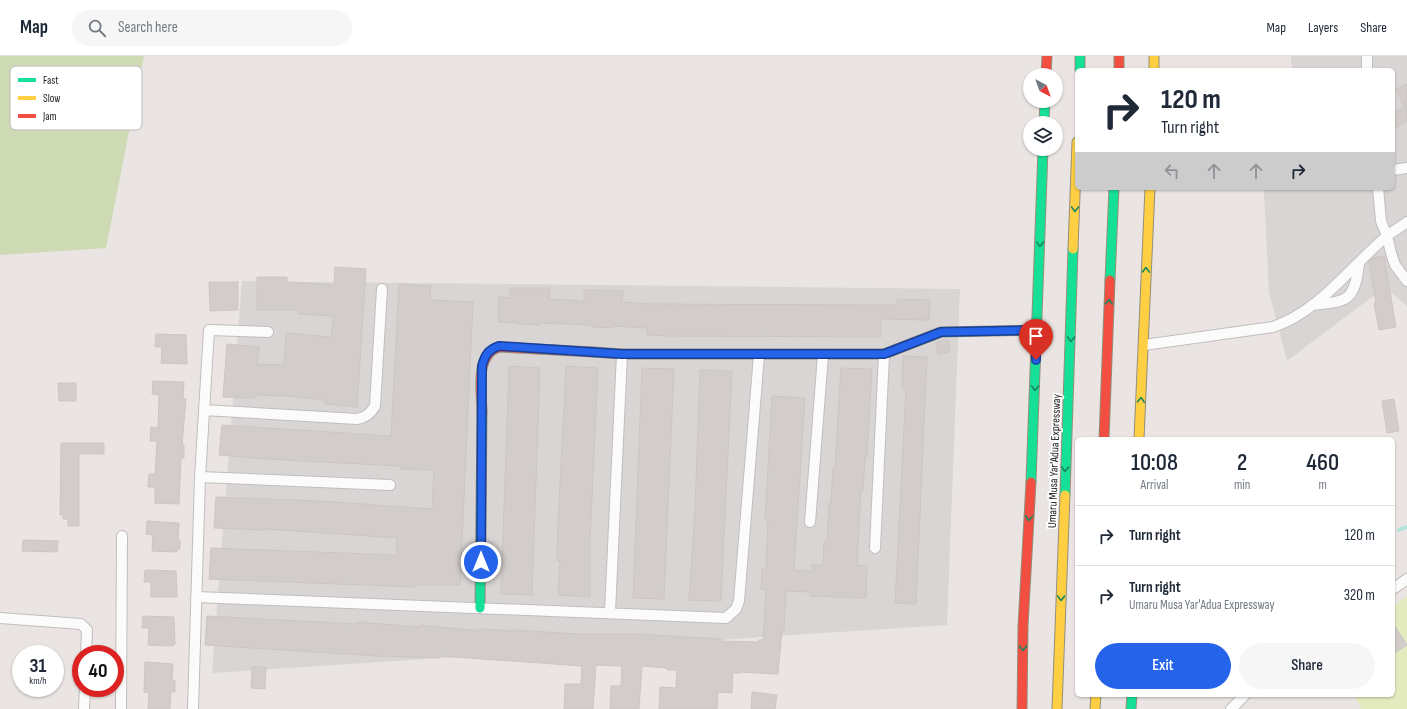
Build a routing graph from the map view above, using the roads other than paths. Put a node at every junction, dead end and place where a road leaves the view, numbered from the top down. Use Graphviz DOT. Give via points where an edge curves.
graph roads {
  1 [pos="1047,56"];
  2 [pos="1080,56"];
  3 [pos="1119,56"];
  4 [pos="1154,56"];
  5 [pos="1367,56"];
  6 [pos="1046,68"];
  7 [pos="1080,68"];
  8 [pos="1119,68"];
  9 [pos="1154,68"];
  10 [pos="1367,68"];
  11 [pos="1043,156"];
  12 [pos="1407,168"];
  13 [pos="1395,170"];
  14 [pos="1075,190"];
  15 [pos="1114,190"];
  16 [pos="1150,190"];
  17 [pos="1378,190"];
  18 [pos="1407,222"];
  19 [pos="1387,236"];
  20 [pos="1359,264"];
  21 [pos="1407,281"];
  22 [pos="382,289"];
  23 [pos="1312,306"];
  24 [pos="1036,330"];
  25 [pos="268,332"];
  26 [pos="1144,345"];
  27 [pos="622,354"];
  28 [pos="884,354"];
  29 [pos="823,355"];
  30 [pos="759,356"];
  31 [pos="204,410"];
  32 [pos="1104,437"];
  33 [pos="1139,437"];
  34 [pos="200,477"];
  35 [pos="390,485"];
  36 [pos="810,522"];
  37 [pos="122,536"];
  38 [pos="875,548"];
  39 [pos="1407,579"];
  40 [pos="1395,588"];
  41 [pos="196,597"];
  42 [pos="480,608"];
  43 [pos="610,612"];
  44 [pos="0,618"];
  45 [pos="86,645"];
  46 [pos="85,697"];
  47 [pos="1096,697"];
  48 [pos="1132,697"];
  49 [pos="1243,697"];
  50 [pos="84,709"];
  51 [pos="121,709"];
  52 [pos="193,709"];
  53 [pos="1022,709"];
  54 [pos="1057,709"];
  55 [pos="1095,709"];
  56 [pos="1131,709"];
  57 [pos="1231,709"];
  1 -- 6 [label="main road"];
  2 -- 7 [label="main road"];
  3 -- 8 [label="main road"];
  4 -- 9 [label="main road"];
  5 -- 10 [label="street"];
  11 -- 24 [label="main road, Umaru Musa Yar'Adua Expressway, one-way"];
  12 -- 13 [label="street"];
  14 -- 54 [label="main road, Umaru Musa Yar'Adua Expressway, one-way"];
  32 -- 15 [label="main road, one-way"];
  26 -- 16 [label="main road, one-way"];
  17 -- 19 [label="street" via="1381,220"];
  18 -- 19 [label="street"];
  19 -- 20 [label="street"];
  19 -- 21 [label="street" via="1395,265"];
  20 -- 23 [label="street"];
  20 -- 23 [label="street" via="1357,282 1348,297"];
  22 -- 31 [label="street" via="375,406 365,417 357,419"];
  23 -- 26 [label="street" via="1290,322 1273,327"];
  24 -- 28 [label="main road" via="941,332"];
  24 -- 53 [label="main road, Umaru Musa Yar'Adua Expressway, one-way" via="1023,626"];
  25 -- 31 [label="street" via="209,330"];
  33 -- 26 [label="main road, one-way"];
  27 -- 30 [label="main road"];
  27 -- 42 [label="main road" via="499,346 490,349 484,357"];
  27 -- 43 [label="street"];
  28 -- 29 [label="main road"];
  28 -- 38 [label="street"];
  29 -- 30 [label="main road"];
  29 -- 36 [label="street"];
  30 -- 43 [label="street" via="739,601 736,609 726,618"];
  31 -- 34 [label="street"];
  34 -- 35 [label="street"];
  34 -- 41 [label="street"];
  37 -- 51 [label="street"];
  39 -- 40 [label="street"];
  41 -- 42 [label="street"];
  41 -- 52 [label="street"];
  42 -- 43 [label="street"];
  44 -- 45 [label="street" via="81,624 87,630"];
  46 -- 50 [label="street"];
  47 -- 55 [label="main road"];
  48 -- 56 [label="main road"];
  49 -- 57 [label="street"];
}
